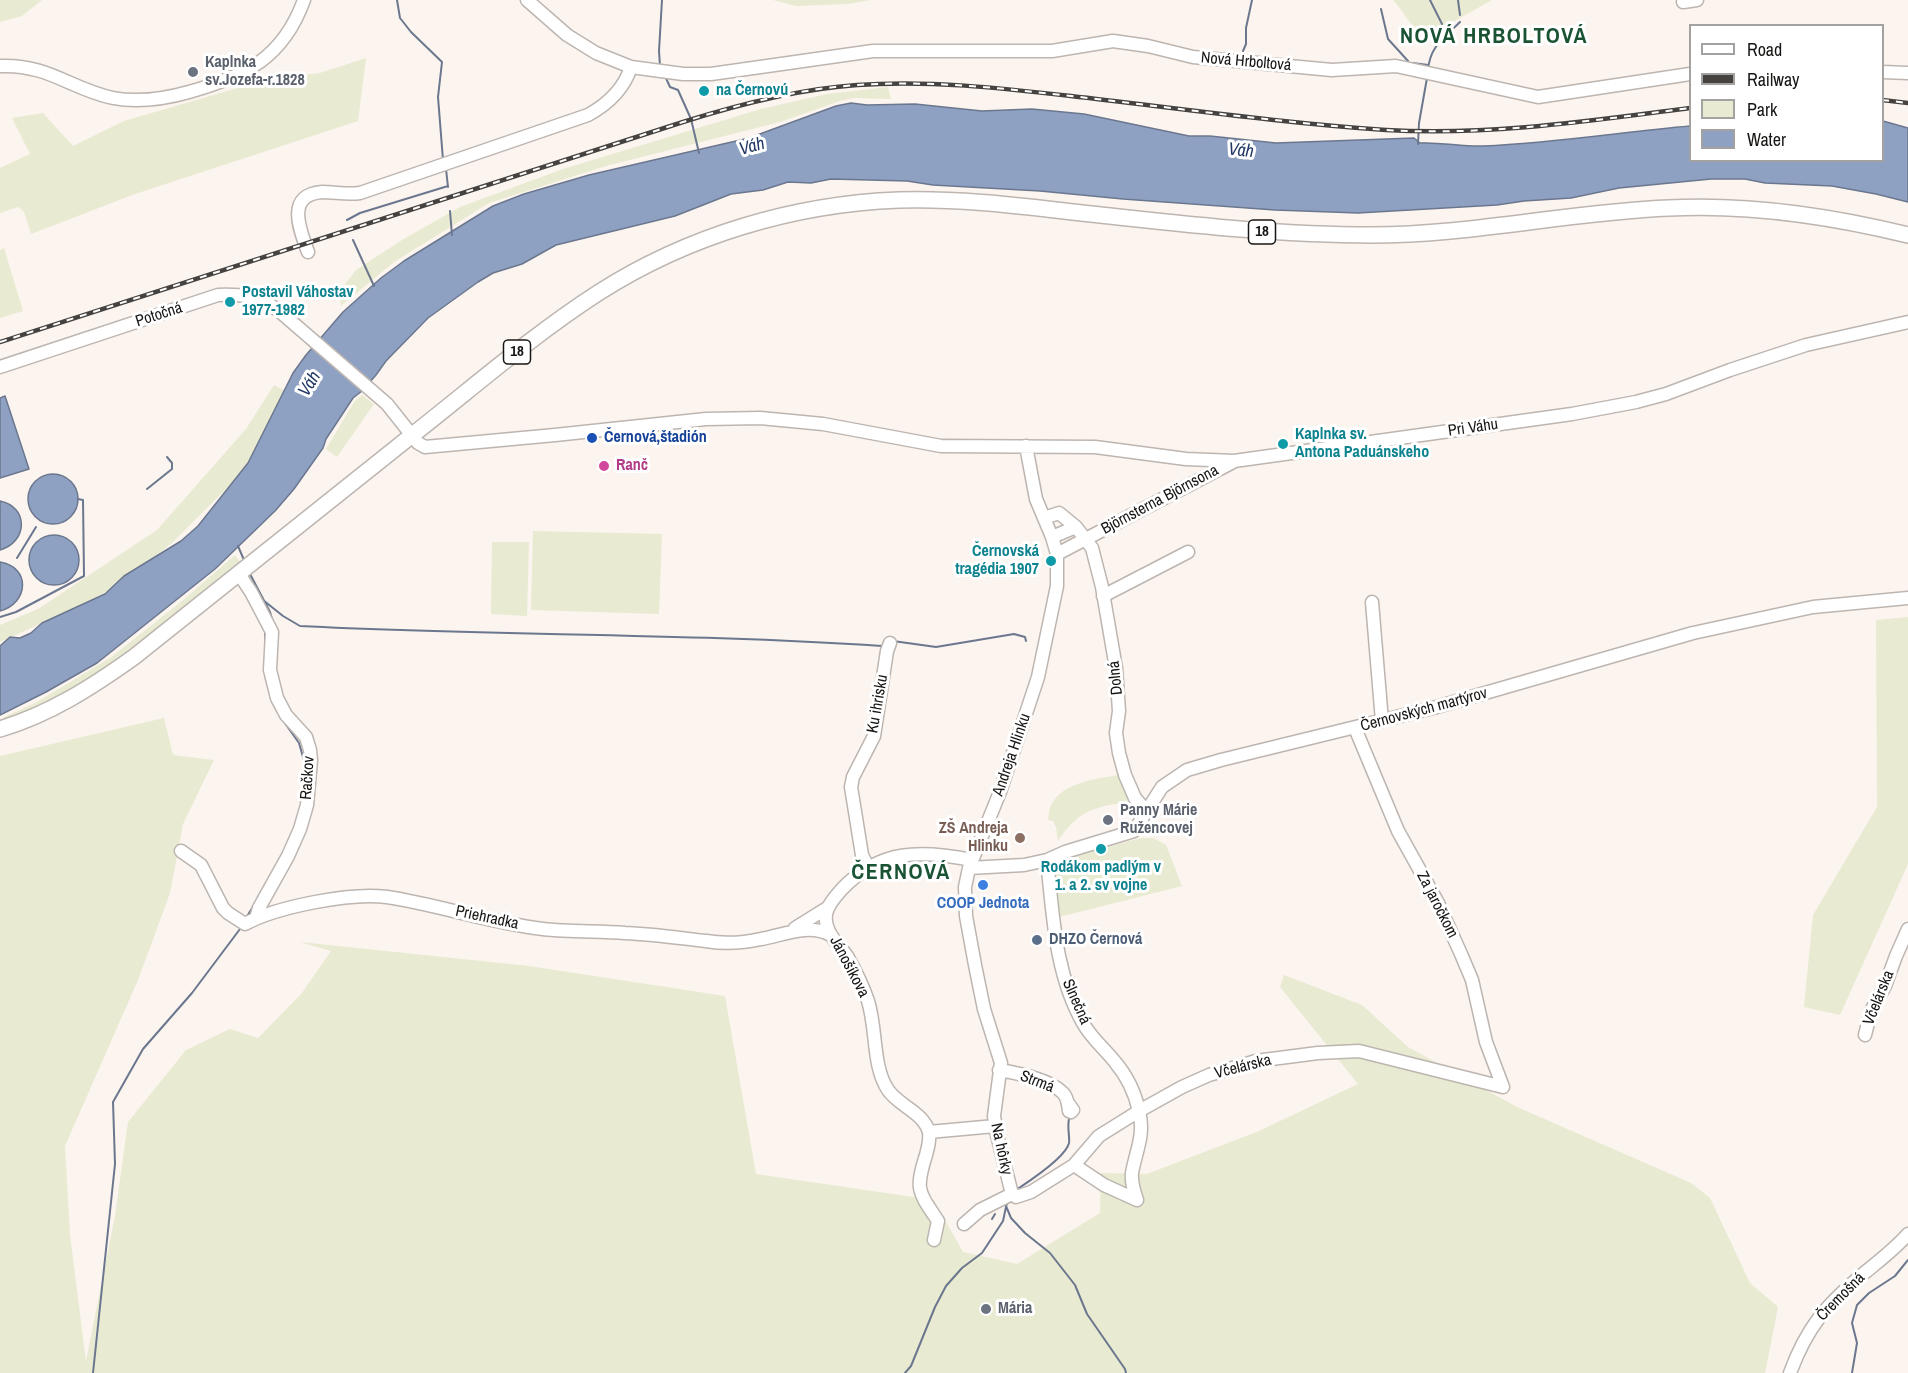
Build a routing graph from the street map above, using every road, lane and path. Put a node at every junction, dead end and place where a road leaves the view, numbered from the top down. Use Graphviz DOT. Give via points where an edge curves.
graph roads {
  1 [pos="304,0"];
  2 [pos="527,0"];
  3 [pos="1697,0"];
  4 [pos="1683,2"];
  5 [pos="0,66"];
  6 [pos="631,67"];
  7 [pos="1884,72"];
  8 [pos="1908,73"];
  9 [pos="1689,74"];
  10 [pos="1908,235"];
  11 [pos="308,252"];
  12 [pos="1908,322"];
  13 [pos="0,367"];
  14 [pos="412,436"];
  15 [pos="1026,446"];
  16 [pos="1234,461"];
  17 [pos="1044,518"];
  18 [pos="1076,527"];
  19 [pos="1052,537"];
  20 [pos="1087,540"];
  21 [pos="1188,552"];
  22 [pos="1057,555"];
  23 [pos="245,569"];
  24 [pos="1103,596"];
  25 [pos="1908,598"];
  26 [pos="1372,602"];
  27 [pos="890,643"];
  28 [pos="1382,721"];
  29 [pos="1355,728"];
  30 [pos="0,729"];
  31 [pos="1147,812"];
  32 [pos="181,851"];
  33 [pos="1047,860"];
  34 [pos="971,864"];
  35 [pos="868,867"];
  36 [pos="827,908"];
  37 [pos="256,918"];
  38 [pos="1908,929"];
  39 [pos="783,933"];
  40 [pos="831,935"];
  41 [pos="1865,1035"];
  42 [pos="1000,1066"];
  43 [pos="1503,1088"];
  44 [pos="1068,1103"];
  45 [pos="1139,1111"];
  46 [pos="995,1126"];
  47 [pos="929,1132"];
  48 [pos="1074,1165"];
  49 [pos="1014,1196"];
  50 [pos="964,1224"];
  51 [pos="1908,1234"];
  52 [pos="934,1240"];
  53 [pos="1790,1373"];
  1 -- 5 [label="street" via="292,28 267,57 238,76 184,93 144,101 112,98 54,74"];
  2 -- 6 [label="street, Nová Hrboltová" via="580,44"];
  3 -- 4 [label="street"];
  6 -- 9 [label="street, Nová Hrboltová" via="711,74 873,51 1052,51 1113,41 1237,62 1343,71 1396,66 1538,97"];
  6 -- 11 [label="street" via="615,95 588,116 360,193 322,192 308,196 298,210 298,219"];
  7 -- 8 [label="street"];
  10 -- 14 [label="main road, 18" via="1796,213 1728,208 1651,209 1396,235 1334,235 1257,232 952,201 900,200 836,206 732,230 627,276 556,322"];
  12 -- 16 [label="street, Pri Váhu" via="1806,345 1636,402"];
  13 -- 14 [label="street, Potočná" via="218,295 237,294 261,299 278,310 369,387"];
  14 -- 15 [label="street, Pri Váhu" via="432,447 706,419 760,418 823,424 941,446"];
  14 -- 23 [label="main road, 18"];
  15 -- 16 [label="street, Pri Váhu" via="1095,447"];
  15 -- 17 [label="street, Andreja Hlinku" via="1036,499"];
  16 -- 20 [label="street, Björnsterna Björnsona"];
  17 -- 18 [label="street" via="1059,513"];
  17 -- 19 [label="street, Andreja Hlinku"];
  18 -- 19 [label="street"];
  18 -- 20 [label="street"];
  19 -- 22 [label="street, Andreja Hlinku"];
  20 -- 22 [label="street, Björnsterna Björnsona"];
  20 -- 24 [label="street, Dolná"];
  21 -- 24 [label="street"];
  22 -- 34 [label="street, Andreja Hlinku" via="1055,597 1038,677 1000,792"];
  23 -- 30 [label="main road, 18" via="103,679 52,709"];
  23 -- 37 [label="street, Račkov" via="251,592 272,632 270,670 277,698 306,737 311,760 307,805 300,829"];
  24 -- 31 [label="street, Dolná" via="1116,668 1119,753 1135,798"];
  25 -- 28 [label="street, Černovských martýrov" via="1813,607 1692,633"];
  26 -- 28 [label="street"];
  27 -- 35 [label="street, Ku ihrisku" via="874,736 853,777 852,787 862,855"];
  28 -- 29 [label="street, Černovských martýrov"];
  29 -- 31 [label="street, Černovských martýrov" via="1186,770 1162,787"];
  29 -- 43 [label="street, Za jaročkom" via="1398,831 1438,903 1472,980 1485,1042"];
  31 -- 33 [label="street, Černovských martýrov" via="1134,831"];
  32 -- 37 [label="street, Priehradka" via="201,865 228,913 245,924"];
  33 -- 34 [label="street, Černovských martýrov" via="1024,865"];
  33 -- 45 [label="street, Slnečná" via="1057,947 1070,996 1084,1026 1129,1082"];
  34 -- 35 [label="street" via="950,856 915,854"];
  34 -- 42 [label="street, Andreja Hlinku" via="965,886 966,916 984,1009"];
  35 -- 36 [label="street"];
  36 -- 39 [label="street"];
  36 -- 40 [label="street, Jánošíkova"];
  37 -- 39 [label="street, Priehradka" via="332,900 385,897 545,929 722,944"];
  38 -- 41 [label="street, Včelárska" via="1871,1011"];
  39 -- 40 [label="street, Priehradka" via="820,929"];
  40 -- 47 [label="street, Jánošíkova" via="847,956 867,998 880,1070 888,1090 918,1115"];
  42 -- 44 [label="street, Strmá" via="1055,1087"];
  42 -- 46 [label="street, Na hôrky"];
  43 -- 45 [label="street, Včelárska" via="1359,1051 1318,1053 1256,1061 1209,1075"];
  45 -- 48 [label="street, Včelárska" via="1099,1136"];
  45 -- 48 [label="street, Slnečná" via="1142,1130 1132,1186 1137,1200"];
  46 -- 47 [label="street"];
  46 -- 49 [label="street, Na hôrky"];
  47 -- 52 [label="street" via="918,1187 938,1221"];
  48 -- 49 [label="street, Včelárska" via="1031,1192"];
  49 -- 50 [label="street, Včelárska" via="980,1210"];
  51 -- 53 [label="street, Čremošná" via="1818,1318"];
}
